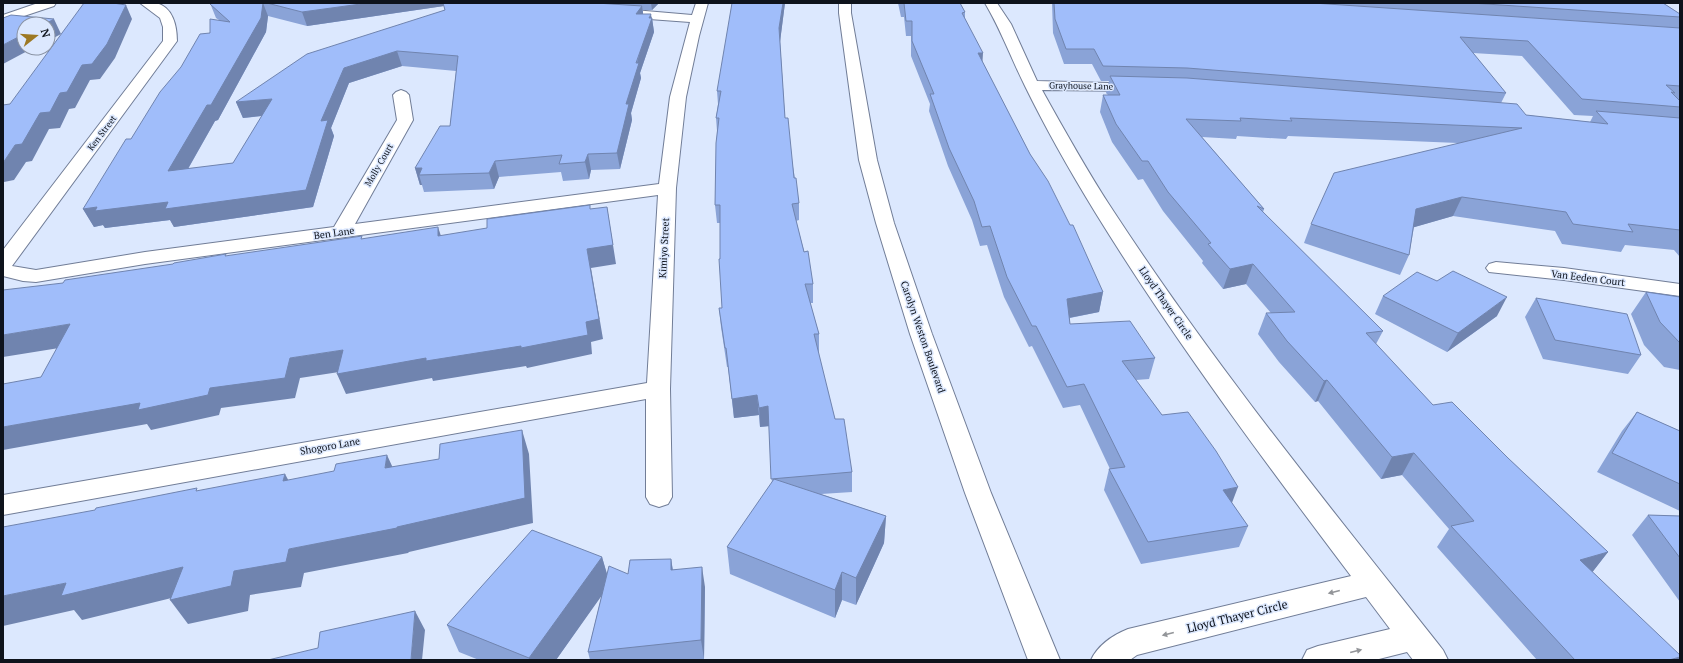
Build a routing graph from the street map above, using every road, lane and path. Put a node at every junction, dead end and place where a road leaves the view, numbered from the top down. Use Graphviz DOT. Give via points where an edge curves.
graph roads {
  1 [pos="50,3"];
  2 [pos="146,3"];
  3 [pos="845,3"];
  4 [pos="991,3"];
  5 [pos="699,11"];
  6 [pos="612,13"];
  7 [pos="3,19"];
  8 [pos="1032,85"];
  9 [pos="1154,88"];
  10 [pos="401,95"];
  11 [pos="667,188"];
  12 [pos="341,232"];
  13 [pos="3,264"];
  14 [pos="3,268"];
  15 [pos="1496,268"];
  16 [pos="1680,290"];
  17 [pos="658,389"];
  18 [pos="659,497"];
  19 [pos="3,505"];
  20 [pos="1372,583"];
  21 [pos="1413,637"];
  22 [pos="1044,660"];
  23 [pos="1107,660"];
  24 [pos="1318,660"];
  25 [pos="1432,660"];
  1 -- 7 [label="street"];
  2 -- 13 [label="street, Ken Street" via="165,13 171,28 170,41"];
  3 -- 22 [label="street, Carolyn Weston Boulevard" via="868,160 885,223 921,334 978,493"];
  4 -- 8 [label="street, Lloyd Thayer Circle" via="1004,24"];
  5 -- 6 [label="street"];
  5 -- 11 [label="street, Kimiyo Street" via="678,97"];
  8 -- 9 [label="street, Grayhouse Lane"];
  8 -- 20 [label="street, Lloyd Thayer Circle" via="1104,211 1169,309"];
  10 -- 12 [label="street, Molly Court" via="405,120"];
  11 -- 12 [label="street, Ben Lane"];
  11 -- 17 [label="street, Kimiyo Street"];
  12 -- 14 [label="street, Ben Lane" via="146,258 36,276 22,275"];
  15 -- 16 [label="street, Van Eeden Court" via="1564,274"];
  17 -- 18 [label="street, Kimiyo Street"];
  17 -- 19 [label="street, Shogoro Lane"];
  20 -- 21 [label="street, Lloyd Thayer Circle"];
  20 -- 23 [label="street, Lloyd Thayer Circle, one-way" via="1128,644"];
  24 -- 21 [label="street, one-way"];
  21 -- 25 [label="street, Lloyd Thayer Circle"];
}
